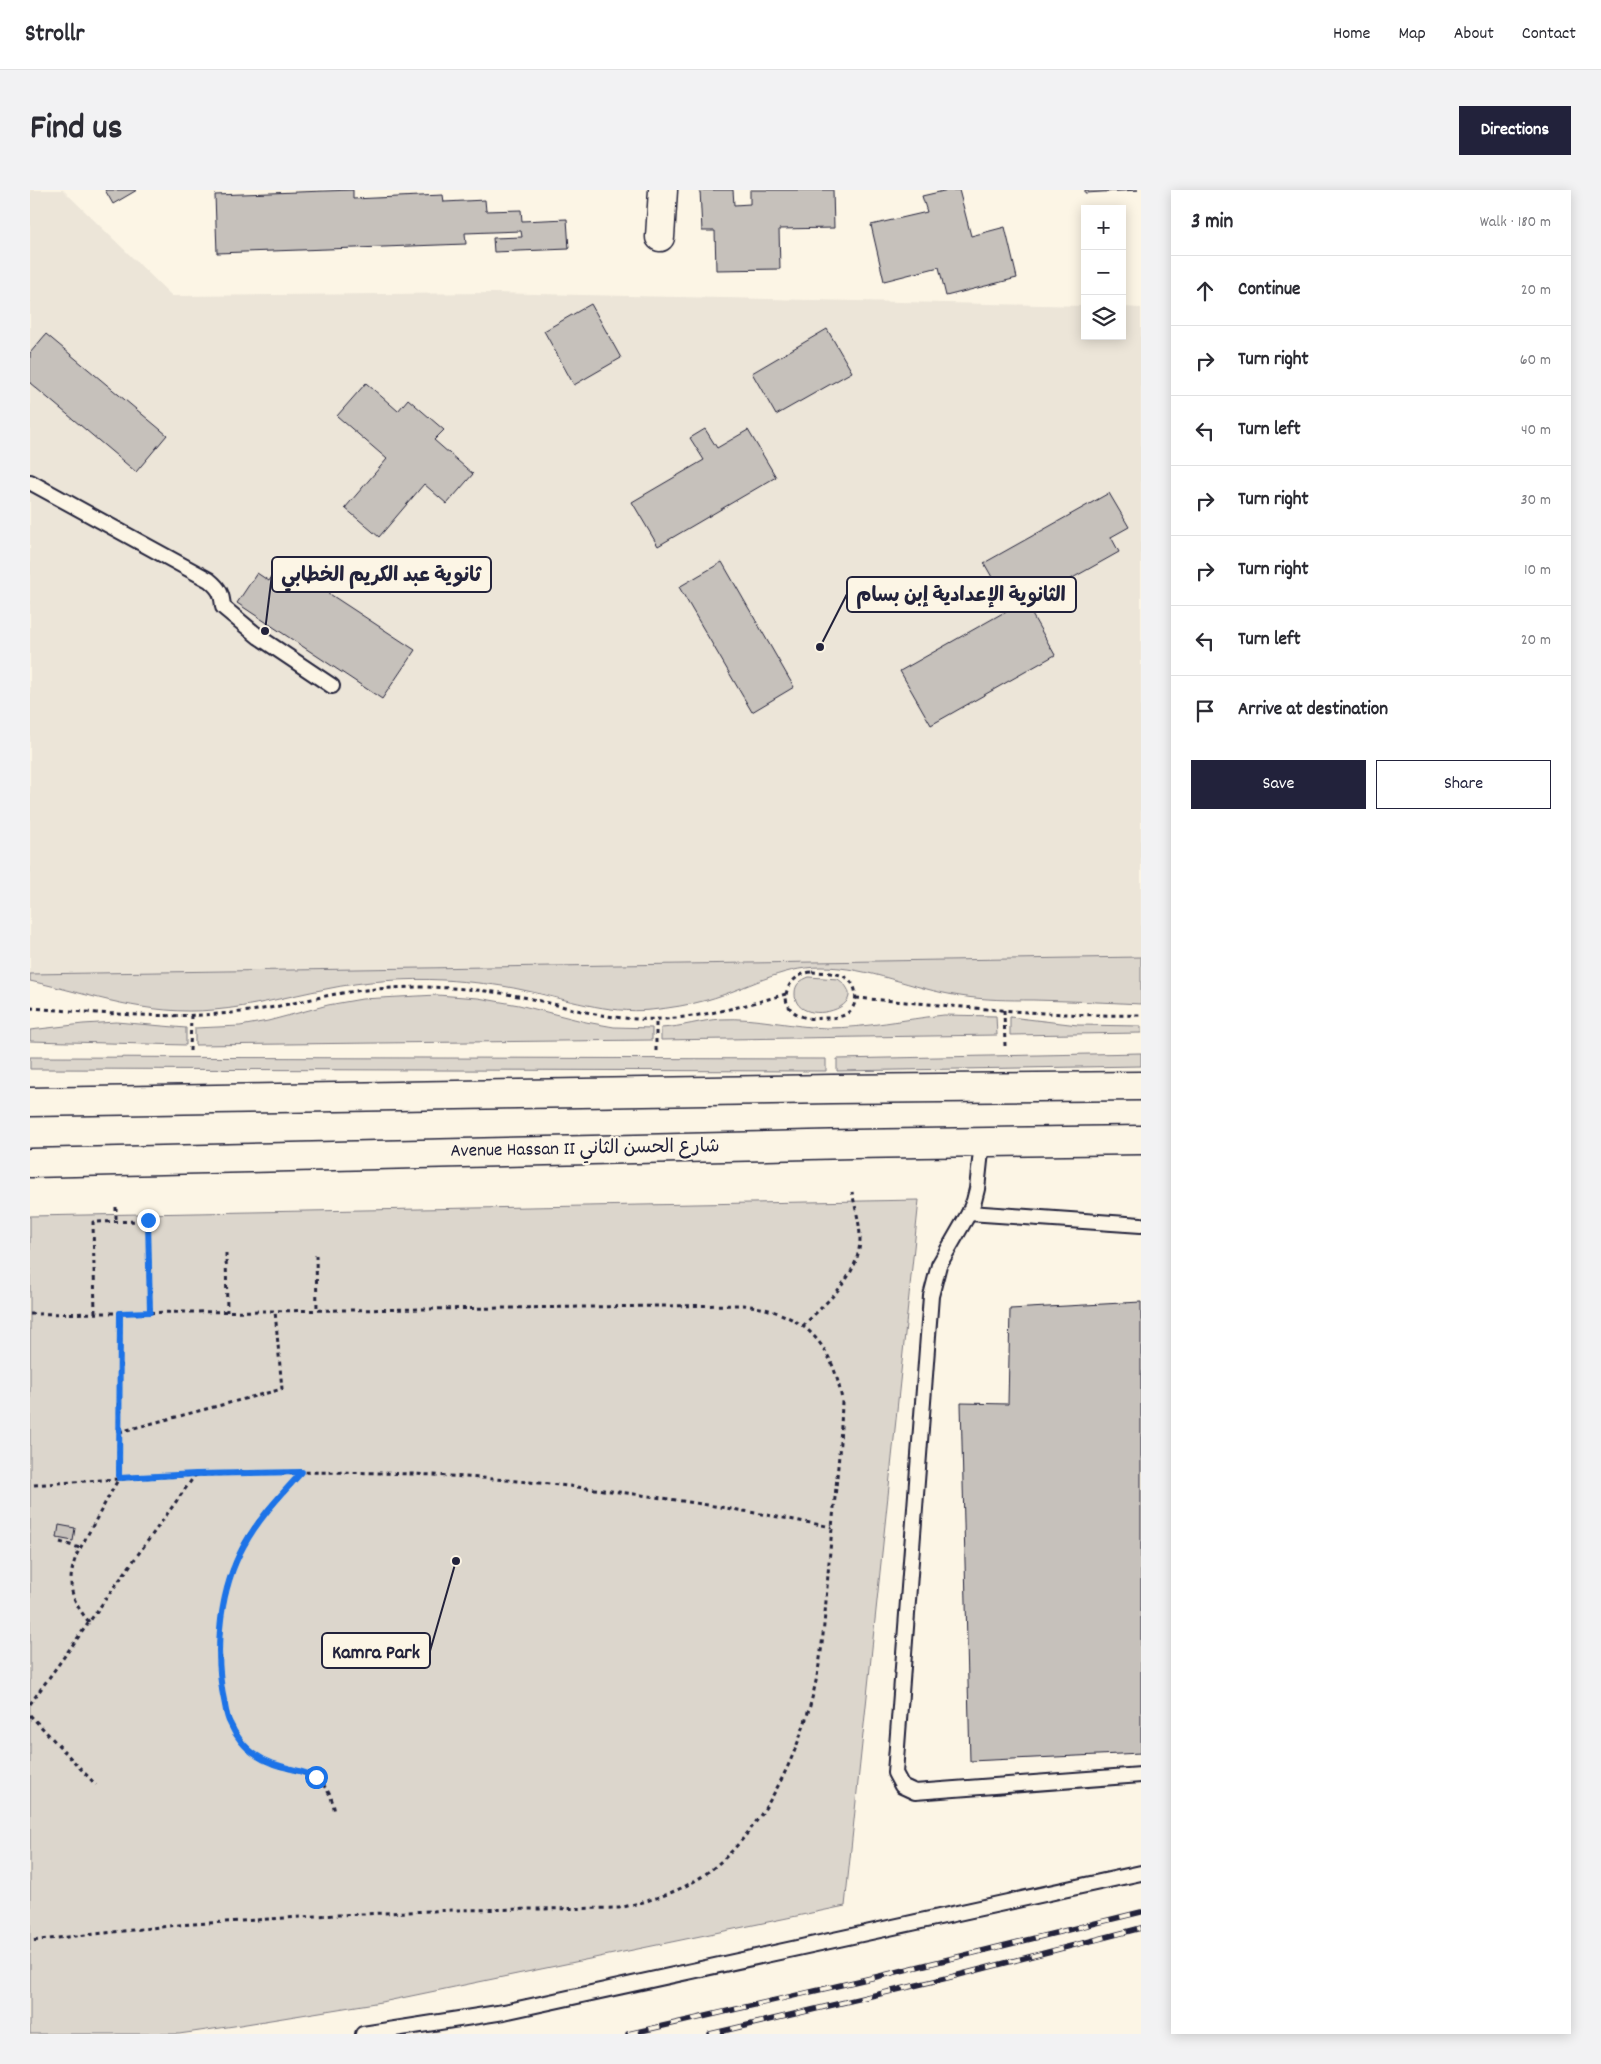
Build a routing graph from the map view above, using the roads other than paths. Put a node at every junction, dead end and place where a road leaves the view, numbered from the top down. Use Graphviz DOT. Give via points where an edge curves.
graph roads {
  1 [pos="663,190"];
  2 [pos="660,237"];
  3 [pos="30,482"];
  4 [pos="332,686"];
  5 [pos="1141,1086"];
  6 [pos="30,1102"];
  7 [pos="1141,1140"];
  8 [pos="982,1142"];
  9 [pos="30,1163"];
  10 [pos="969,1213"];
  11 [pos="1141,1225"];
  12 [pos="1141,1775"];
  13 [pos="1141,1873"];
  14 [pos="363,2034"];
  1 -- 2 [label="main road"];
  3 -- 4 [label="lane" via="210,580 218,587 223,607 259,637"];
  5 -- 6 [label="main road"];
  7 -- 8 [label="main road, Avenue Hassan II شارع الحسن الثاني"];
  8 -- 9 [label="main road, Avenue Hassan II شارع الحسن الثاني"];
  8 -- 10 [label="lane" via="977,1189"];
  10 -- 11 [label="lane"];
  10 -- 12 [label="lane" via="939,1265 931,1296 895,1773 902,1786 915,1792"];
  13 -- 14 [label="lane" via="504,2012"];
}
